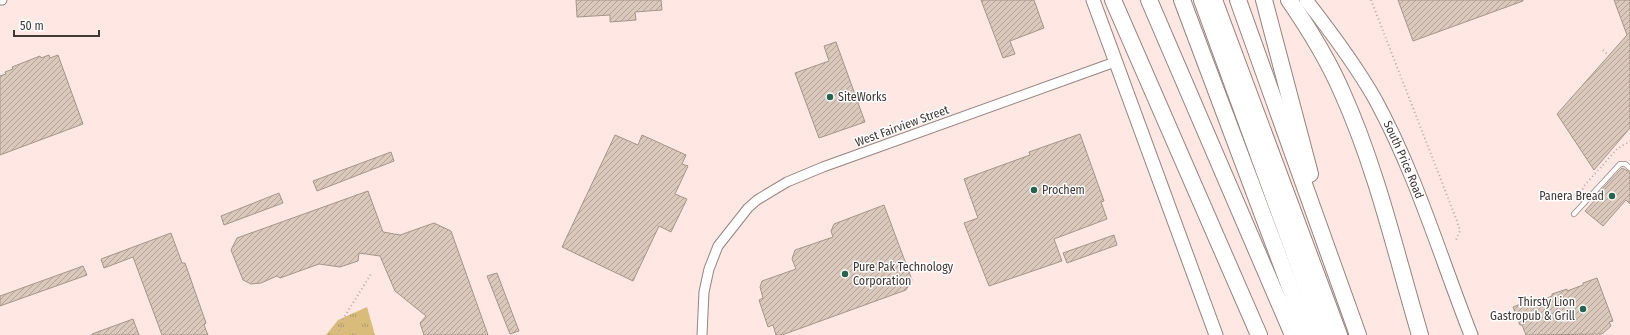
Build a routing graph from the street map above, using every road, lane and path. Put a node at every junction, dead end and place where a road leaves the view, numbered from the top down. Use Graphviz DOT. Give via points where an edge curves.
graph roads {
  1 [pos="1093,0"];
  2 [pos="1113,0"];
  3 [pos="1149,0"];
  4 [pos="1182,0"];
  5 [pos="1202,0"];
  6 [pos="1214,0"];
  7 [pos="1238,0"];
  8 [pos="1289,0"];
  9 [pos="1306,0"];
  10 [pos="1371,0"];
  11 [pos="1265,5"];
  12 [pos="1603,50"];
  13 [pos="1609,56"];
  14 [pos="1115,62"];
  15 [pos="1630,141"];
  16 [pos="1630,168"];
  17 [pos="1581,195"];
  18 [pos="1574,214"];
  19 [pos="1456,240"];
  20 [pos="371,274"];
  21 [pos="1339,280"];
  22 [pos="338,335"];
  23 [pos="702,335"];
  24 [pos="1216,335"];
  25 [pos="1259,335"];
  26 [pos="1293,335"];
  27 [pos="1308,335"];
  28 [pos="1324,335"];
  29 [pos="1338,335"];
  30 [pos="1358,335"];
  31 [pos="1420,335"];
  32 [pos="1471,335"];
  1 -- 14 [label="main road"];
  2 -- 25 [label="highway"];
  3 -- 26 [label="highway"];
  4 -- 27 [label="highway"];
  5 -- 28 [label="highway"];
  6 -- 29 [label="highway"];
  7 -- 21 [label="highway"];
  8 -- 31 [label="highway" via="1306,25 1342,91 1361,137"];
  9 -- 32 [label="main road, South Price Road" via="1344,49 1378,106 1423,204"];
  10 -- 19 [label="path" via="1457,221 1460,231"];
  11 -- 21 [label="highway"];
  12 -- 13 [label="path"];
  14 -- 23 [label="street, West Fairview Street" via="822,167 787,182 757,200 718,246 704,292"];
  14 -- 24 [label="main road"];
  15 -- 17 [label="path" via="1617,149 1584,186"];
  16 -- 18 [label="lane" via="1620,164"];
  20 -- 22 [label="path" via="344,319"];
  21 -- 30 [label="highway"];
}
